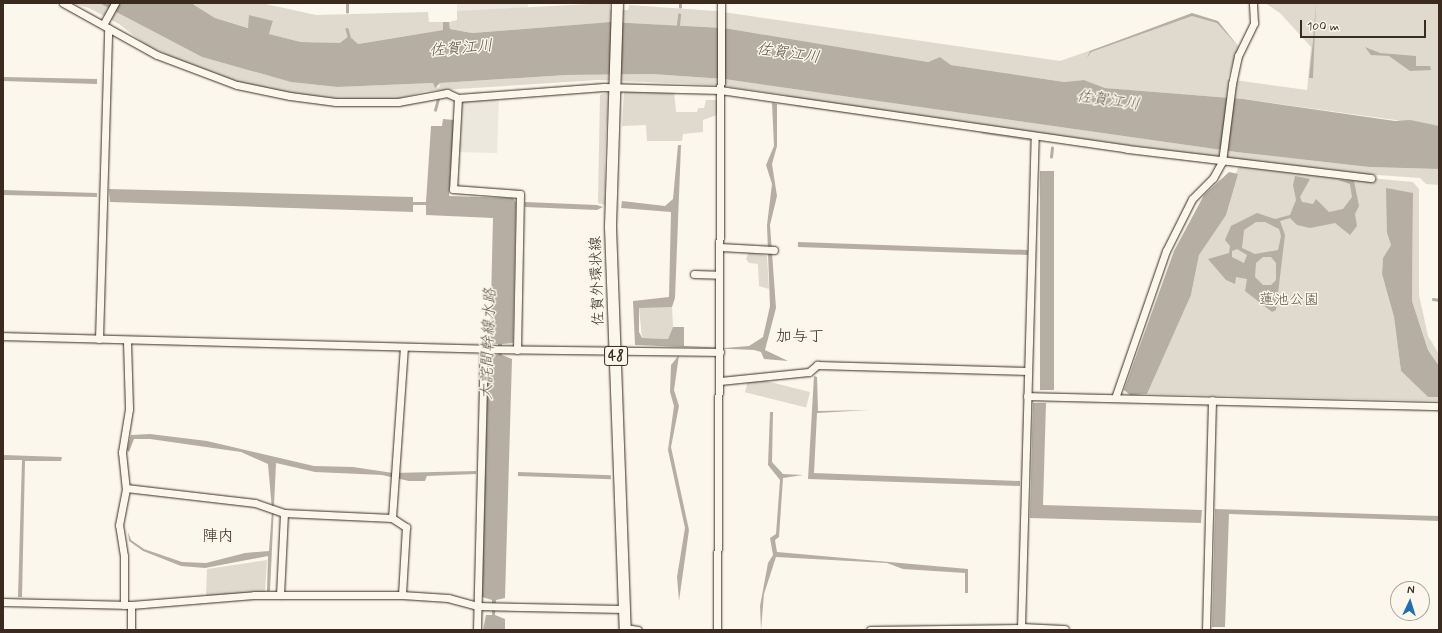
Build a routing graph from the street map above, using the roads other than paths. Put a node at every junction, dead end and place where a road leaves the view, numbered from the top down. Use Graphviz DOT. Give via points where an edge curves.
graph roads {
  1 [pos="64,3"];
  2 [pos="115,3"];
  3 [pos="721,3"];
  4 [pos="1253,3"];
  5 [pos="617,4"];
  6 [pos="106,25"];
  7 [pos="614,85"];
  8 [pos="720,88"];
  9 [pos="458,98"];
  10 [pos="1036,136"];
  11 [pos="1223,160"];
  12 [pos="1371,178"];
  13 [pos="720,247"];
  14 [pos="774,250"];
  15 [pos="694,274"];
  16 [pos="719,275"];
  17 [pos="3,336"];
  18 [pos="99,339"];
  19 [pos="127,341"];
  20 [pos="404,347"];
  21 [pos="484,349"];
  22 [pos="720,349"];
  23 [pos="517,350"];
  24 [pos="615,350"];
  25 [pos="1028,371"];
  26 [pos="720,381"];
  27 [pos="1028,396"];
  28 [pos="1115,398"];
  29 [pos="1212,400"];
  30 [pos="1439,406"];
  31 [pos="126,488"];
  32 [pos="281,512"];
  33 [pos="392,518"];
  34 [pos="280,595"];
  35 [pos="402,595"];
  36 [pos="3,602"];
  37 [pos="128,605"];
  38 [pos="477,606"];
  39 [pos="623,609"];
  40 [pos="1021,628"];
  41 [pos="625,629"];
  42 [pos="131,630"];
  43 [pos="477,630"];
  44 [pos="638,630"];
  45 [pos="717,630"];
  46 [pos="870,630"];
  47 [pos="1065,630"];
  48 [pos="1206,630"];
  1 -- 6 [label="street"];
  2 -- 6 [label="street"];
  3 -- 8 [label="street"];
  4 -- 11 [label="street" via="1254,24 1238,56 1231,87"];
  5 -- 7 [label="main road, 佐賀外環状線 / 48"];
  6 -- 9 [label="street" via="189,68 267,91 336,102 398,102 447,93"];
  6 -- 18 [label="street"];
  7 -- 8 [label="street"];
  7 -- 9 [label="street"];
  7 -- 24 [label="main road, 佐賀外環状線 / 48" via="610,227"];
  8 -- 10 [label="street"];
  8 -- 13 [label="street"];
  9 -- 23 [label="street" via="453,189 520,194"];
  10 -- 11 [label="street"];
  10 -- 25 [label="street"];
  11 -- 12 [label="street"];
  11 -- 28 [label="street" via="1213,178 1192,199 1166,251"];
  13 -- 14 [label="street"];
  13 -- 16 [label="street"];
  15 -- 16 [label="street"];
  16 -- 22 [label="street"];
  17 -- 18 [label="street"];
  18 -- 19 [label="street"];
  19 -- 20 [label="street"];
  19 -- 31 [label="street" via="129,409 122,452"];
  20 -- 21 [label="street"];
  20 -- 33 [label="street" via="398,470"];
  21 -- 23 [label="street"];
  21 -- 38 [label="street"];
  22 -- 24 [label="street"];
  22 -- 26 [label="street"];
  23 -- 24 [label="street"];
  24 -- 39 [label="main road, 佐賀外環状線 / 48"];
  25 -- 26 [label="street" via="817,365 809,372"];
  25 -- 27 [label="street"];
  26 -- 45 [label="street"];
  27 -- 28 [label="street"];
  27 -- 40 [label="street"];
  28 -- 29 [label="street"];
  29 -- 30 [label="street"];
  29 -- 48 [label="street"];
  31 -- 32 [label="street" via="254,503"];
  31 -- 37 [label="street" via="119,525"];
  32 -- 33 [label="street"];
  32 -- 34 [label="street"];
  33 -- 35 [label="street" via="406,527"];
  34 -- 35 [label="street"];
  34 -- 37 [label="street"];
  35 -- 38 [label="street" via="448,598"];
  36 -- 37 [label="street"];
  37 -- 42 [label="street"];
  38 -- 39 [label="street"];
  38 -- 43 [label="street"];
  39 -- 41 [label="main road, 佐賀外環状線 / 48"];
  40 -- 46 [label="street"];
  40 -- 47 [label="street"];
  41 -- 44 [label="street"];
}
